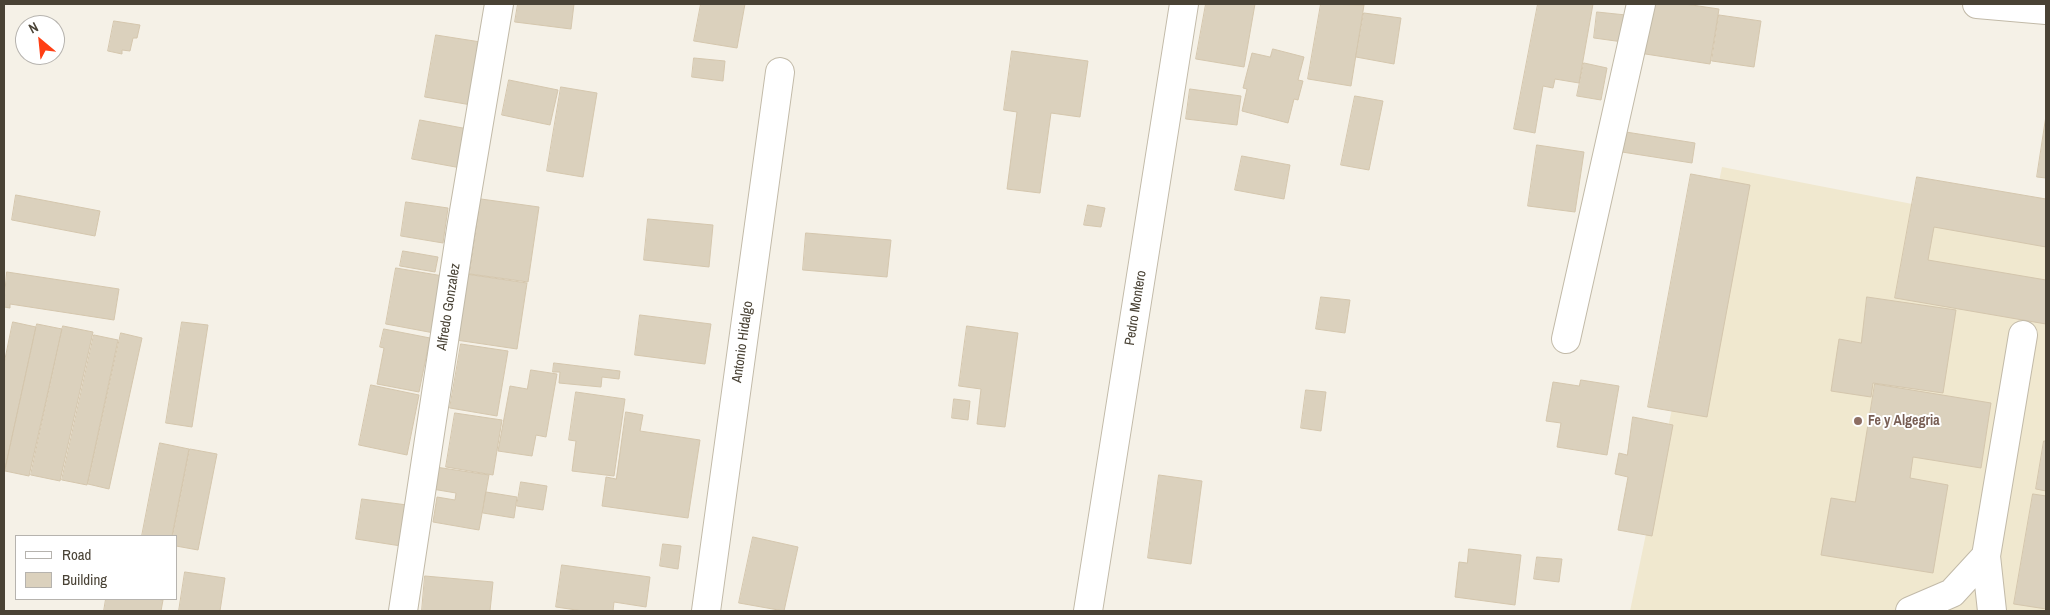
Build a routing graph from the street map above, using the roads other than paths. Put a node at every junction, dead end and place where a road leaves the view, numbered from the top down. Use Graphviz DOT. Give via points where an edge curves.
graph roads {
  1 [pos="499,4"];
  2 [pos="1184,4"];
  3 [pos="1641,4"];
  4 [pos="1977,4"];
  5 [pos="2046,10"];
  6 [pos="780,72"];
  7 [pos="2023,335"];
  8 [pos="1566,339"];
  9 [pos="1986,556"];
  10 [pos="403,611"];
  11 [pos="706,611"];
  12 [pos="1088,611"];
  13 [pos="1910,611"];
  14 [pos="1992,611"];
  1 -- 10 [label="street, Alfredo Gonzalez"];
  2 -- 12 [label="street, Pedro Montero"];
  3 -- 8 [label="street"];
  4 -- 5 [label="street"];
  6 -- 11 [label="street, Antonio Hidalgo"];
  7 -- 9 [label="street"];
  9 -- 13 [label="street" via="1952,593"];
  9 -- 14 [label="street"];
}
